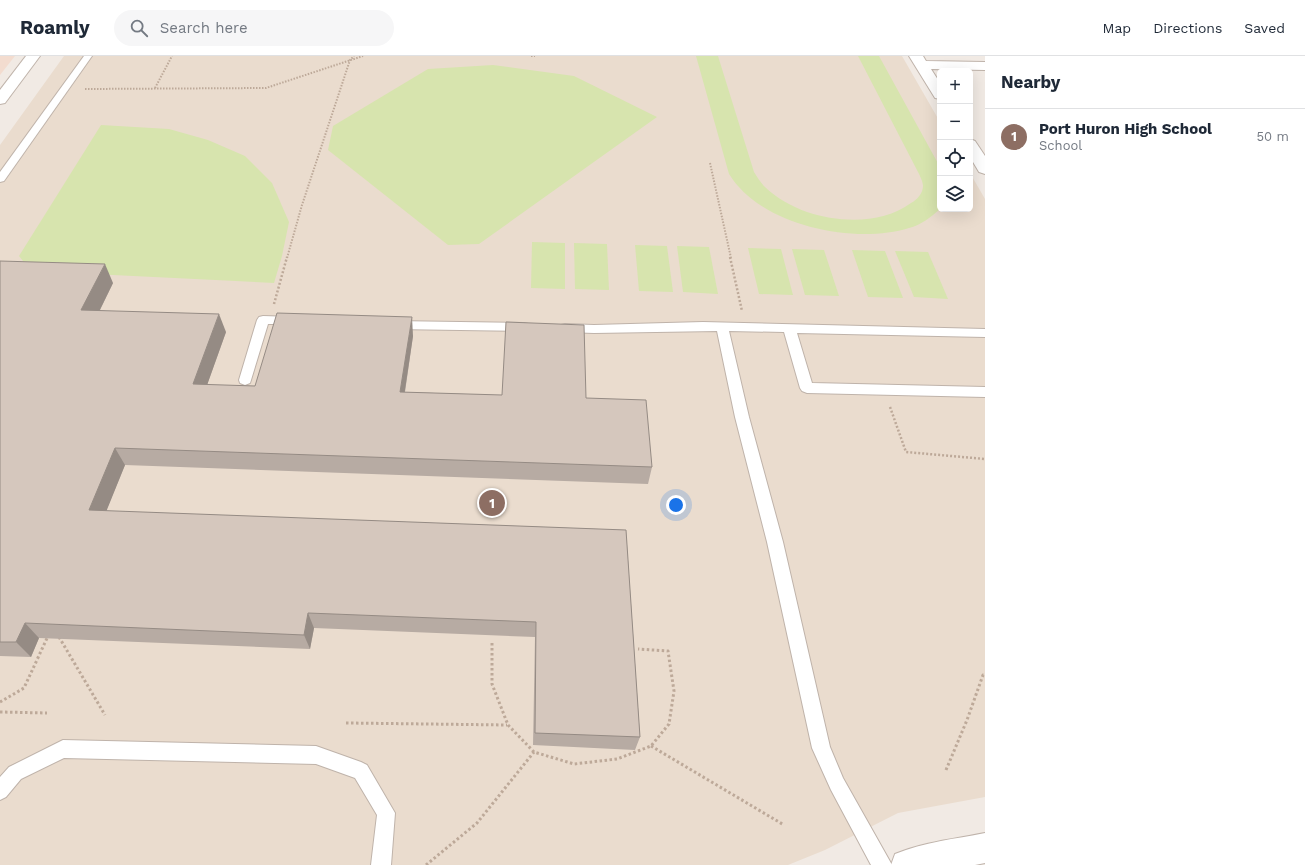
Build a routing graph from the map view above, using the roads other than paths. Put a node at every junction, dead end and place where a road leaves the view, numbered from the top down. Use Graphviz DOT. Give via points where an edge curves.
graph roads {
  1 [pos="33,56"];
  2 [pos="88,56"];
  3 [pos="919,61"];
  4 [pos="985,66"];
  5 [pos="937,90"];
  6 [pos="0,100"];
  7 [pos="973,149"];
  8 [pos="985,169"];
  9 [pos="0,179"];
  10 [pos="309,322"];
  11 [pos="380,324"];
  12 [pos="722,326"];
  13 [pos="535,327"];
  14 [pos="550,328"];
  15 [pos="789,328"];
  16 [pos="985,333"];
  17 [pos="245,380"];
  18 [pos="985,392"];
  19 [pos="0,791"];
  20 [pos="985,848"];
  21 [pos="381,865"];
  22 [pos="882,865"];
  23 [pos="906,865"];
  1 -- 6 [label="street"];
  2 -- 9 [label="lane"];
  3 -- 4 [label="street"];
  3 -- 5 [label="street"];
  7 -- 8 [label="street"];
  10 -- 17 [label="lane" via="264,320"];
  11 -- 13 [label="lane"];
  12 -- 14 [label="lane"];
  12 -- 15 [label="lane"];
  12 -- 22 [label="lane" via="742,417 775,542 821,748 837,784"];
  15 -- 16 [label="lane"];
  15 -- 18 [label="lane" via="807,388"];
  19 -- 21 [label="lane" via="15,773 63,749 316,755 361,771 365,777 386,813"];
  20 -- 23 [label="street"];
}
